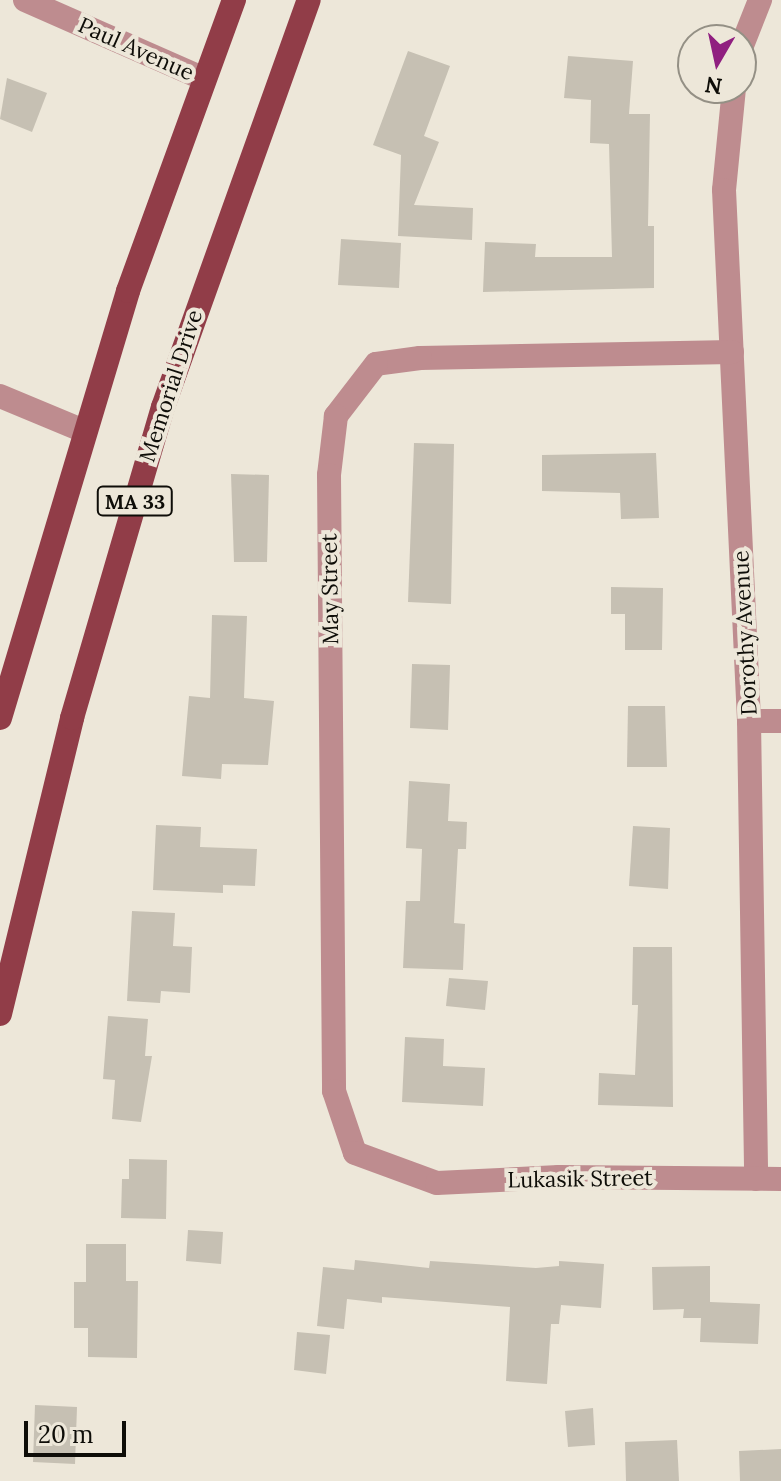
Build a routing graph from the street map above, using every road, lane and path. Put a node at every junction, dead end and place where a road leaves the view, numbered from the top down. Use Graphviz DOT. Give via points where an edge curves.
graph roads {
  1 [pos="25,0"];
  2 [pos="234,0"];
  3 [pos="309,0"];
  4 [pos="760,0"];
  5 [pos="750,24"];
  6 [pos="204,79"];
  7 [pos="732,104"];
  8 [pos="732,352"];
  9 [pos="0,396"];
  10 [pos="84,431"];
  11 [pos="0,718"];
  12 [pos="749,721"];
  13 [pos="781,721"];
  14 [pos="0,1014"];
  15 [pos="382,1163"];
  16 [pos="756,1179"];
  17 [pos="781,1179"];
  1 -- 6 [label="street, Paul Avenue"];
  2 -- 6 [label="main road, MA 33"];
  3 -- 14 [label="main road, Memorial Drive / MA 33" via="218,244 122,541 72,718"];
  4 -- 5 [label="street"];
  6 -- 10 [label="main road, MA 33"];
  7 -- 8 [label="street, Dorothy Avenue" via="724,190"];
  8 -- 12 [label="street, Dorothy Avenue"];
  8 -- 15 [label="street, May Street" via="420,358 376,364 336,416 329,475 334,1091 355,1153"];
  9 -- 10 [label="street"];
  10 -- 11 [label="main road, MA 33"];
  12 -- 13 [label="street"];
  12 -- 16 [label="street, Dorothy Avenue"];
  15 -- 16 [label="street, Lukasik Street" via="437,1183"];
  16 -- 17 [label="street, Lukasik Street"];
}
